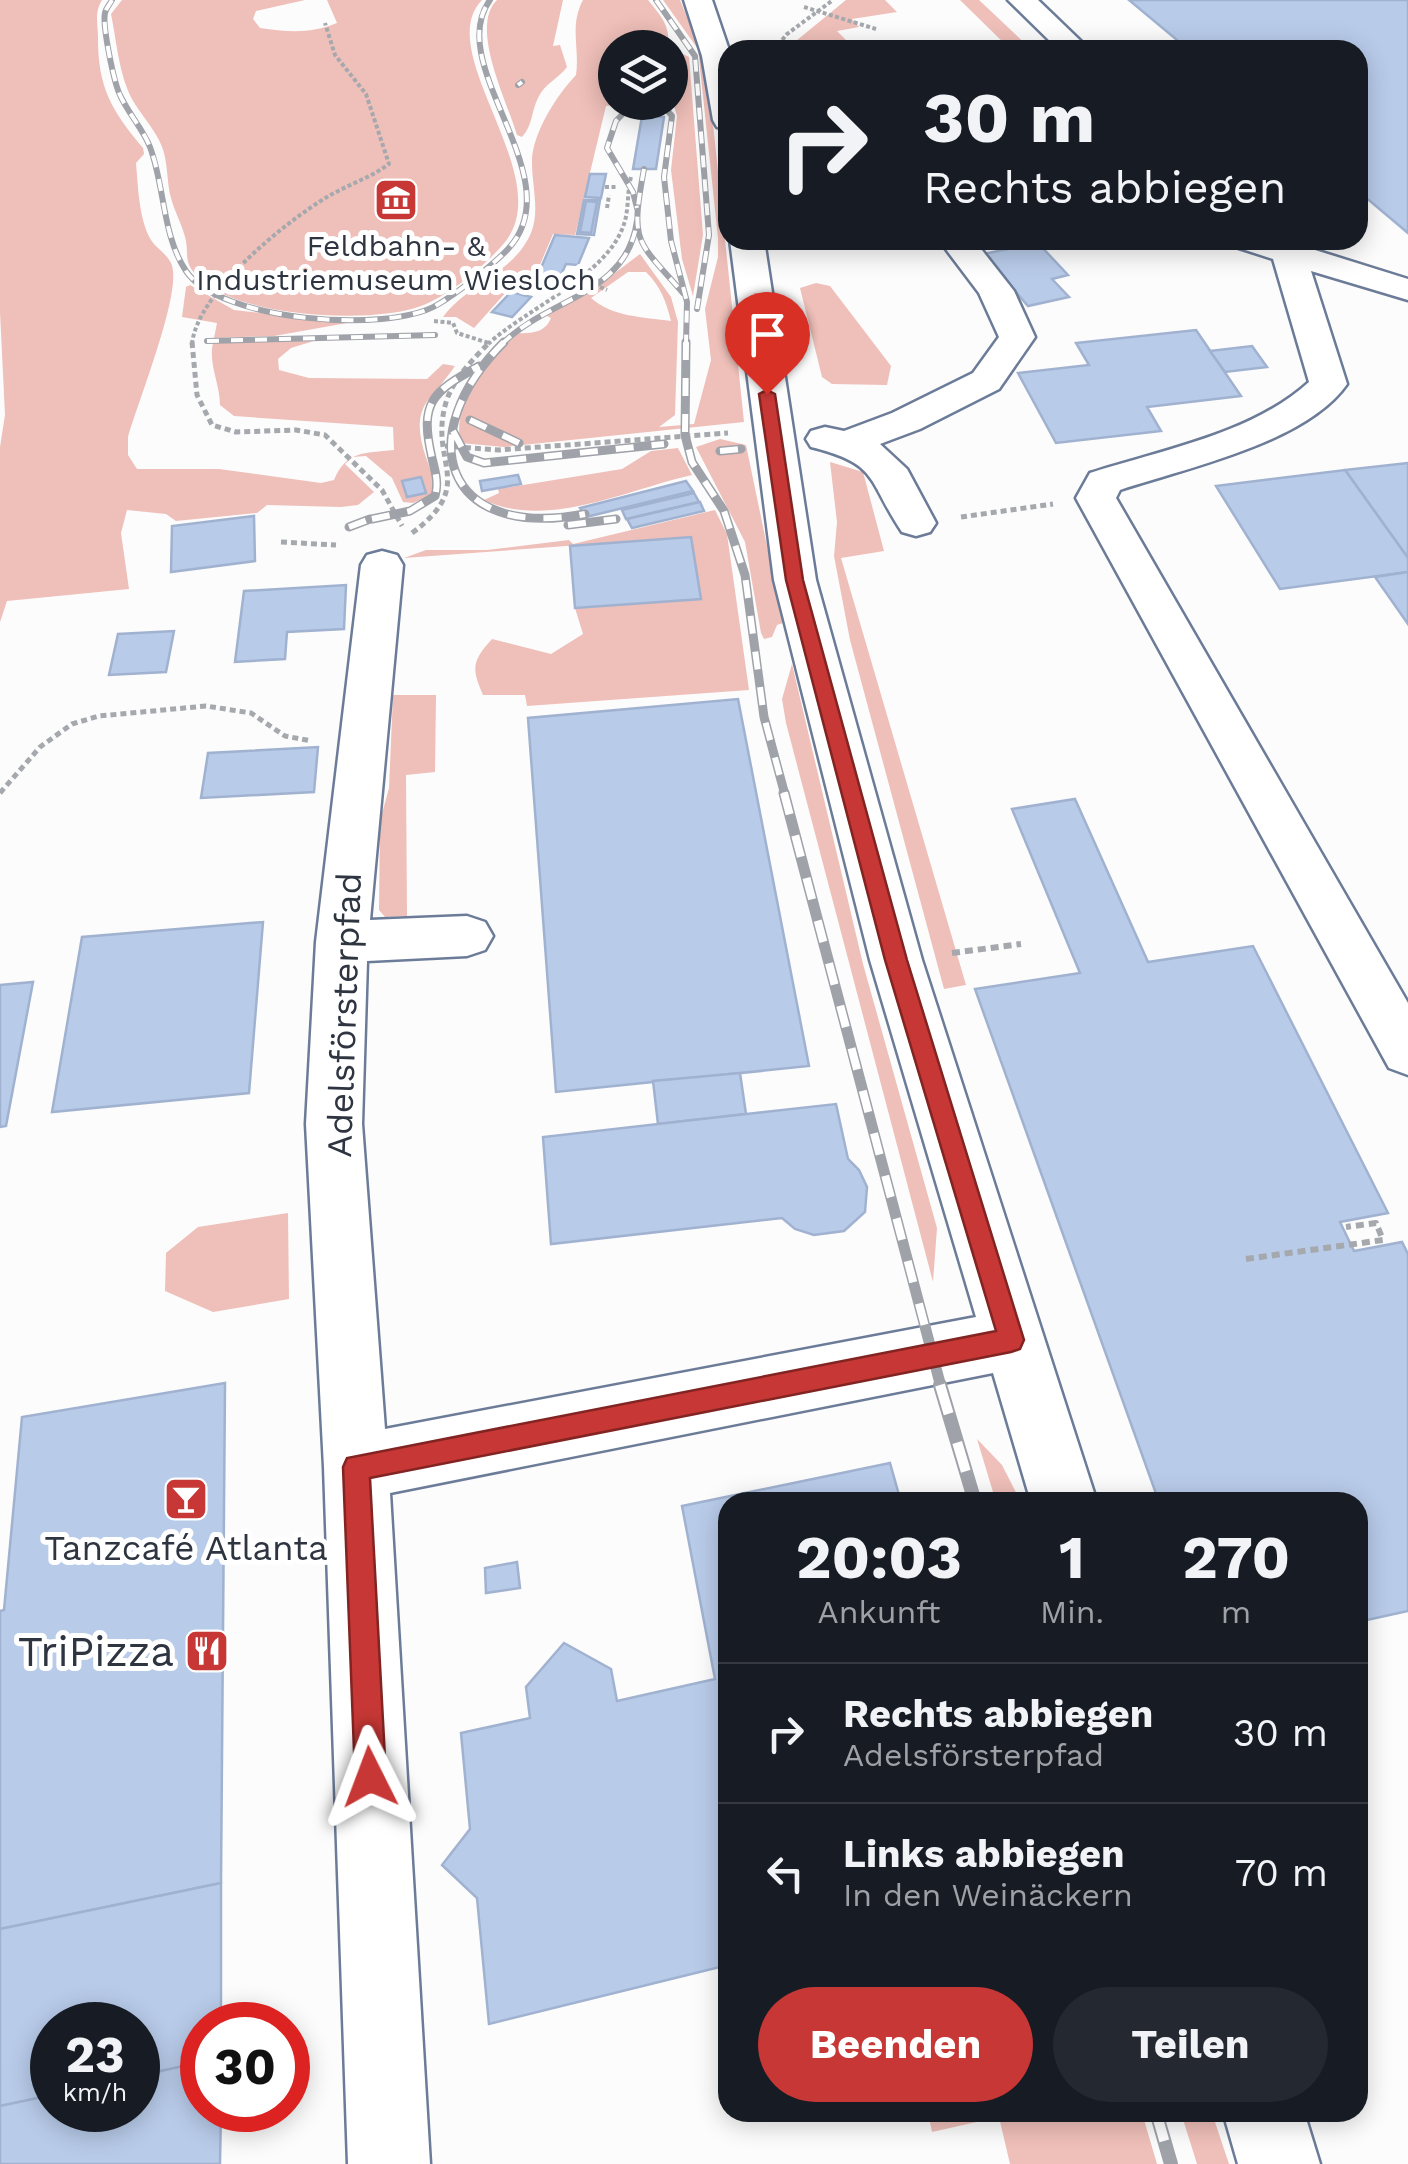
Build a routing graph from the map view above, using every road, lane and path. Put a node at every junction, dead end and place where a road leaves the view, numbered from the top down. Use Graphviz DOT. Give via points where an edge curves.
graph roads {
  1 [pos="698,0"];
  2 [pos="833,0"];
  3 [pos="1022,0"];
  4 [pos="804,7"];
  5 [pos="818,12"];
  6 [pos="325,23"];
  7 [pos="876,29"];
  8 [pos="783,40"];
  9 [pos="1065,40"];
  10 [pos="718,62"];
  11 [pos="631,177"];
  12 [pos="605,187"];
  13 [pos="616,187"];
  14 [pos="748,250"];
  15 [pos="964,250"];
  16 [pos="1270,250"];
  17 [pos="1281,250"];
  18 [pos="1408,290"];
  19 [pos="434,321"];
  20 [pos="490,343"];
  21 [pos="772,433"];
  22 [pos="849,442"];
  23 [pos="445,446"];
  24 [pos="916,523"];
  25 [pos="390,553"];
  26 [pos="363,740"];
  27 [pos="0,793"];
  28 [pos="467,936"];
  29 [pos="342,942"];
  30 [pos="1021,944"];
  31 [pos="896,960"];
  32 [pos="1408,1052"];
  33 [pos="1346,1228"];
  34 [pos="1246,1260"];
  35 [pos="1011,1340"];
  36 [pos="356,1467"];
  37 [pos="1061,1492"];
  38 [pos="1266,2122"];
  39 [pos="388,2164"];
  40 [pos="1280,2164"];
  1 -- 10 [label="street"];
  2 -- 5 [label="path"];
  3 -- 9 [label="street"];
  4 -- 5 [label="path"];
  5 -- 7 [label="path"];
  5 -- 8 [label="path"];
  6 -- 25 [label="path" via="329,50 364,89 389,164 328,196 209,304 194,331 194,385 210,424 226,430 283,427 326,436 341,447 390,498 403,530"];
  11 -- 20 [label="path" via="622,232 576,280"];
  12 -- 13 [label="path"];
  14 -- 21 [label="street"];
  15 -- 22 [label="street" via="996,292 1018,337 986,381"];
  16 -- 32 [label="street" via="1328,384 1285,418 1104,482 1096,498"];
  17 -- 18 [label="street"];
  19 -- 20 [label="path" via="453,323 458,333"];
  20 -- 23 [label="path" via="445,403"];
  21 -- 22 [label="street"];
  21 -- 23 [label="path" via="498,450"];
  21 -- 31 [label="street" via="794,580"];
  22 -- 24 [label="street" via="892,471"];
  23 -- 25 [label="path" via="447,500"];
  25 -- 26 [label="street, Adelsförsterpfad"];
  26 -- 27 [label="path" via="285,736 251,713 206,706 99,716 72,724 40,747"];
  26 -- 29 [label="street, Adelsförsterpfad"];
  28 -- 29 [label="street"];
  29 -- 36 [label="street, Adelsförsterpfad" via="334,1124"];
  30 -- 31 [label="path"];
  31 -- 35 [label="street"];
  33 -- 34 [label="path" via="1376,1223 1383,1240"];
  35 -- 36 [label="street"];
  35 -- 37 [label="street"];
  36 -- 39 [label="street, Adelsförsterpfad"];
  38 -- 40 [label="street"];
}
